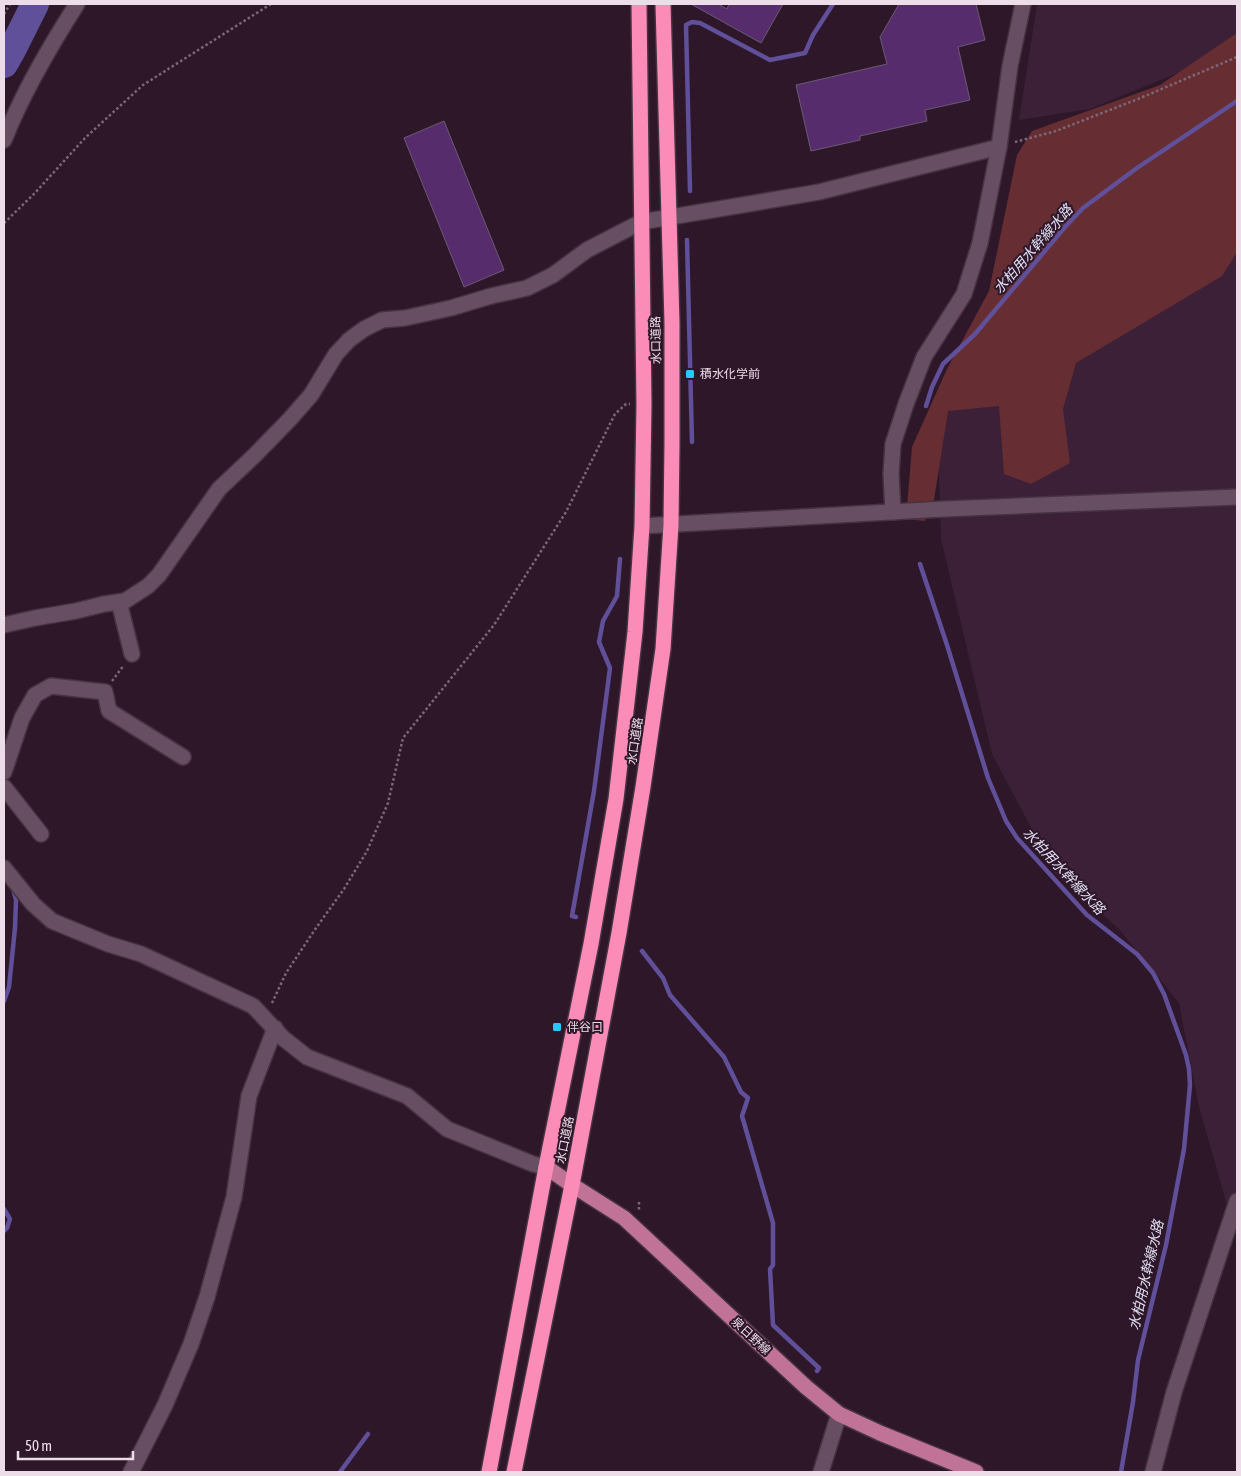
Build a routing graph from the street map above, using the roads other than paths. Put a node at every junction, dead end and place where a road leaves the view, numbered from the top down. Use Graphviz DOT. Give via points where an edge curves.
graph roads {
  1 [pos="77,4"];
  2 [pos="640,4"];
  3 [pos="663,4"];
  4 [pos="1023,4"];
  5 [pos="4,140"];
  6 [pos="999,147"];
  7 [pos="668,217"];
  8 [pos="641,222"];
  9 [pos="1237,497"];
  10 [pos="893,512"];
  11 [pos="671,525"];
  12 [pos="642,526"];
  13 [pos="119,602"];
  14 [pos="4,625"];
  15 [pos="132,654"];
  16 [pos="183,757"];
  17 [pos="4,772"];
  18 [pos="4,787"];
  19 [pos="41,834"];
  20 [pos="4,868"];
  21 [pos="272,1025"];
  22 [pos="546,1167"];
  23 [pos="572,1185"];
  24 [pos="1237,1201"];
  25 [pos="839,1414"];
  26 [pos="131,1472"];
  27 [pos="489,1472"];
  28 [pos="514,1472"];
  29 [pos="821,1472"];
  30 [pos="976,1472"];
  31 [pos="1153,1472"];
  1 -- 5 [label="street" via="46,52 15,111"];
  2 -- 8 [label="highway, 水口道路"];
  3 -- 7 [label="highway, 水口道路"];
  4 -- 6 [label="street" via="1010,66"];
  6 -- 7 [label="street" via="819,192"];
  6 -- 10 [label="street" via="980,243 964,294 924,357 893,444"];
  7 -- 8 [label="street"];
  7 -- 11 [label="highway, 水口道路" via="672,332"];
  8 -- 12 [label="highway, 水口道路"];
  8 -- 13 [label="street" via="587,250 527,288 406,318 382,320 364,329 336,354 311,395 290,419 219,489 159,575 136,595"];
  9 -- 10 [label="street"];
  10 -- 11 [label="street"];
  11 -- 12 [label="street"];
  11 -- 23 [label="highway, 水口道路" via="664,649 645,777"];
  12 -- 22 [label="highway, 水口道路" via="635,632 616,799 591,944"];
  13 -- 14 [label="street"];
  13 -- 15 [label="street"];
  16 -- 17 [label="street" via="109,711 105,692 51,686 36,695 22,718"];
  18 -- 19 [label="street"];
  20 -- 21 [label="street" via="33,904 52,921 141,954 253,1006"];
  21 -- 22 [label="street" via="307,1057 407,1096 447,1129"];
  21 -- 26 [label="street" via="249,1096 234,1197 207,1297 191,1344"];
  22 -- 23 [label="main road, 泉日野線"];
  22 -- 27 [label="highway, 水口道路"];
  23 -- 25 [label="main road, 泉日野線" via="624,1218"];
  23 -- 28 [label="highway, 水口道路"];
  24 -- 31 [label="street" via="1174,1392"];
  25 -- 29 [label="street"];
  25 -- 30 [label="main road, 泉日野線"];
}
